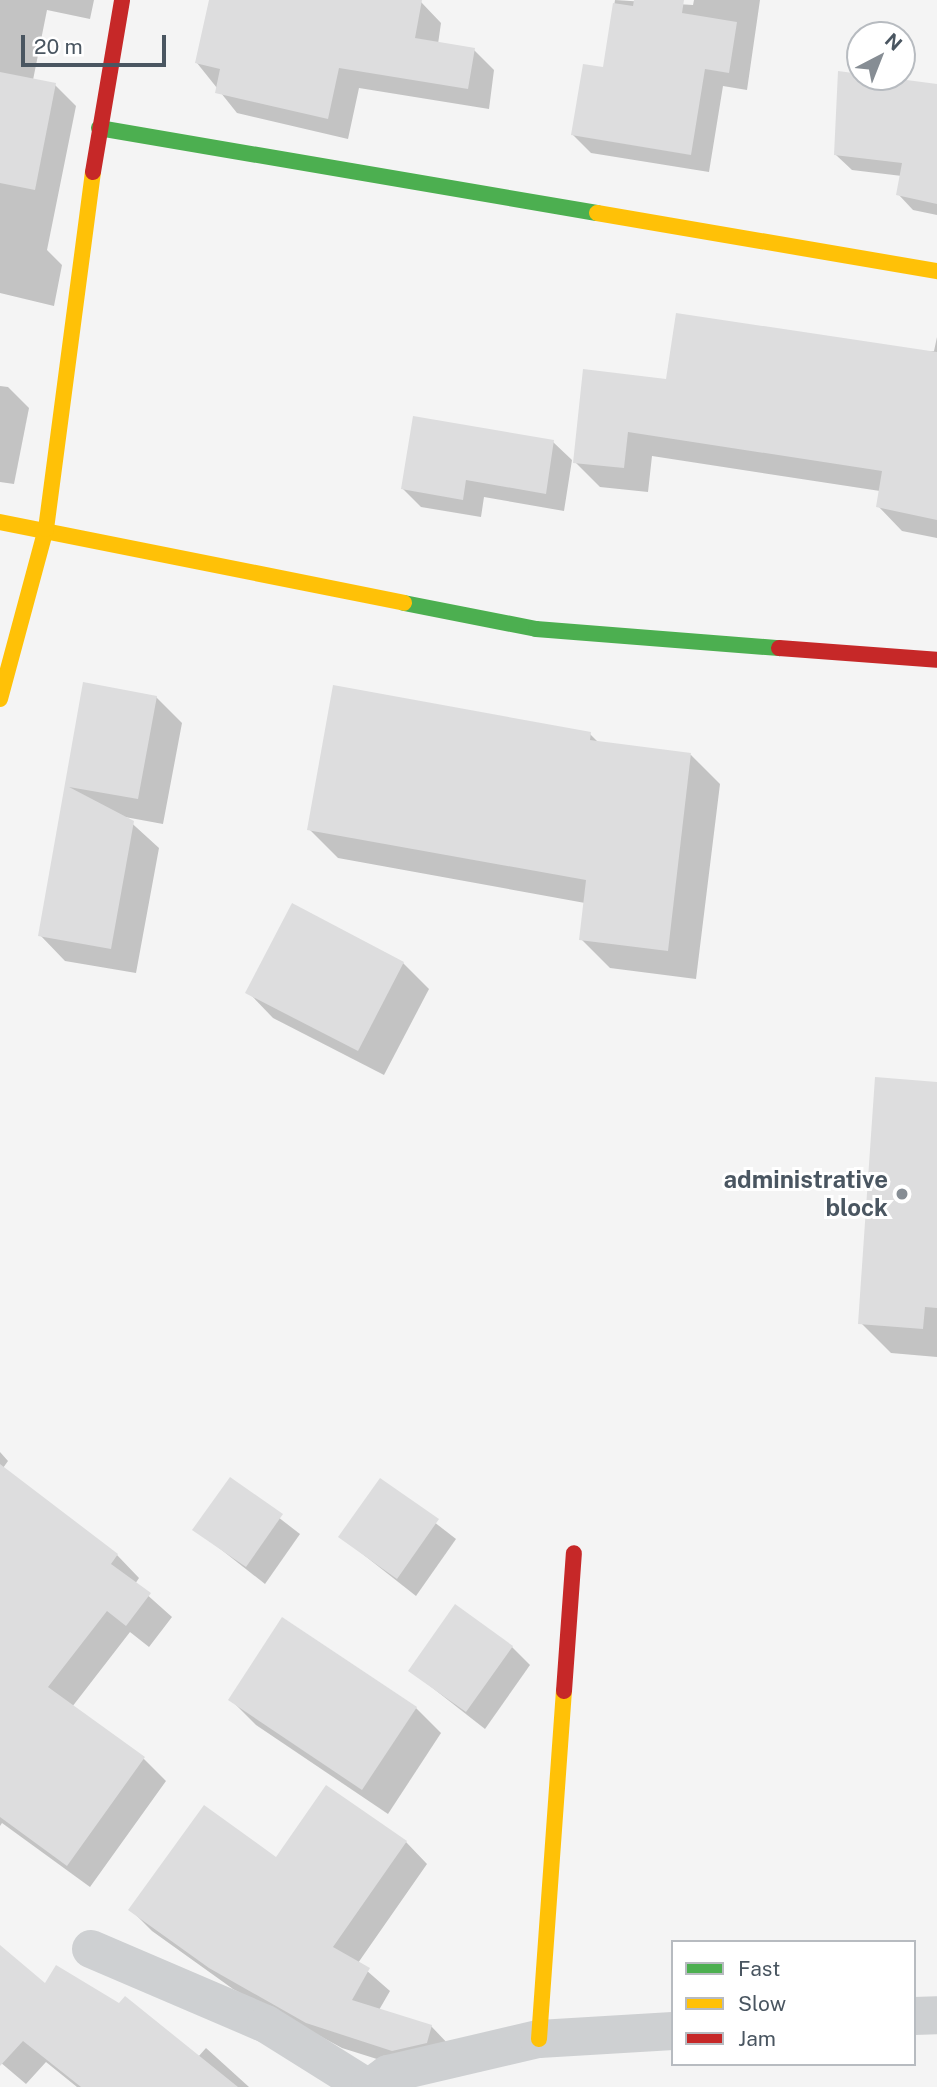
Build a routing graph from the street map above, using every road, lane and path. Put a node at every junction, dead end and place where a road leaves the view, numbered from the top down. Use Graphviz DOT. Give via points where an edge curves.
graph roads {
  1 [pos="122,0"];
  2 [pos="99,128"];
  3 [pos="937,271"];
  4 [pos="0,522"];
  5 [pos="46,529"];
  6 [pos="937,660"];
  7 [pos="0,699"];
  8 [pos="574,1553"];
  9 [pos="91,1949"];
  10 [pos="937,2015"];
  11 [pos="916,2016"];
  12 [pos="671,2031"];
  13 [pos="539,2039"];
  14 [pos="368,2087"];
  1 -- 2 [label="street"];
  2 -- 3 [label="street"];
  2 -- 5 [label="street"];
  4 -- 5 [label="street"];
  5 -- 6 [label="street" via="536,629"];
  5 -- 7 [label="street"];
  8 -- 13 [label="street"];
  9 -- 14 [label="street" via="266,2024"];
  10 -- 11 [label="street"];
  12 -- 13 [label="street"];
  13 -- 14 [label="street" via="388,2074"];
}
